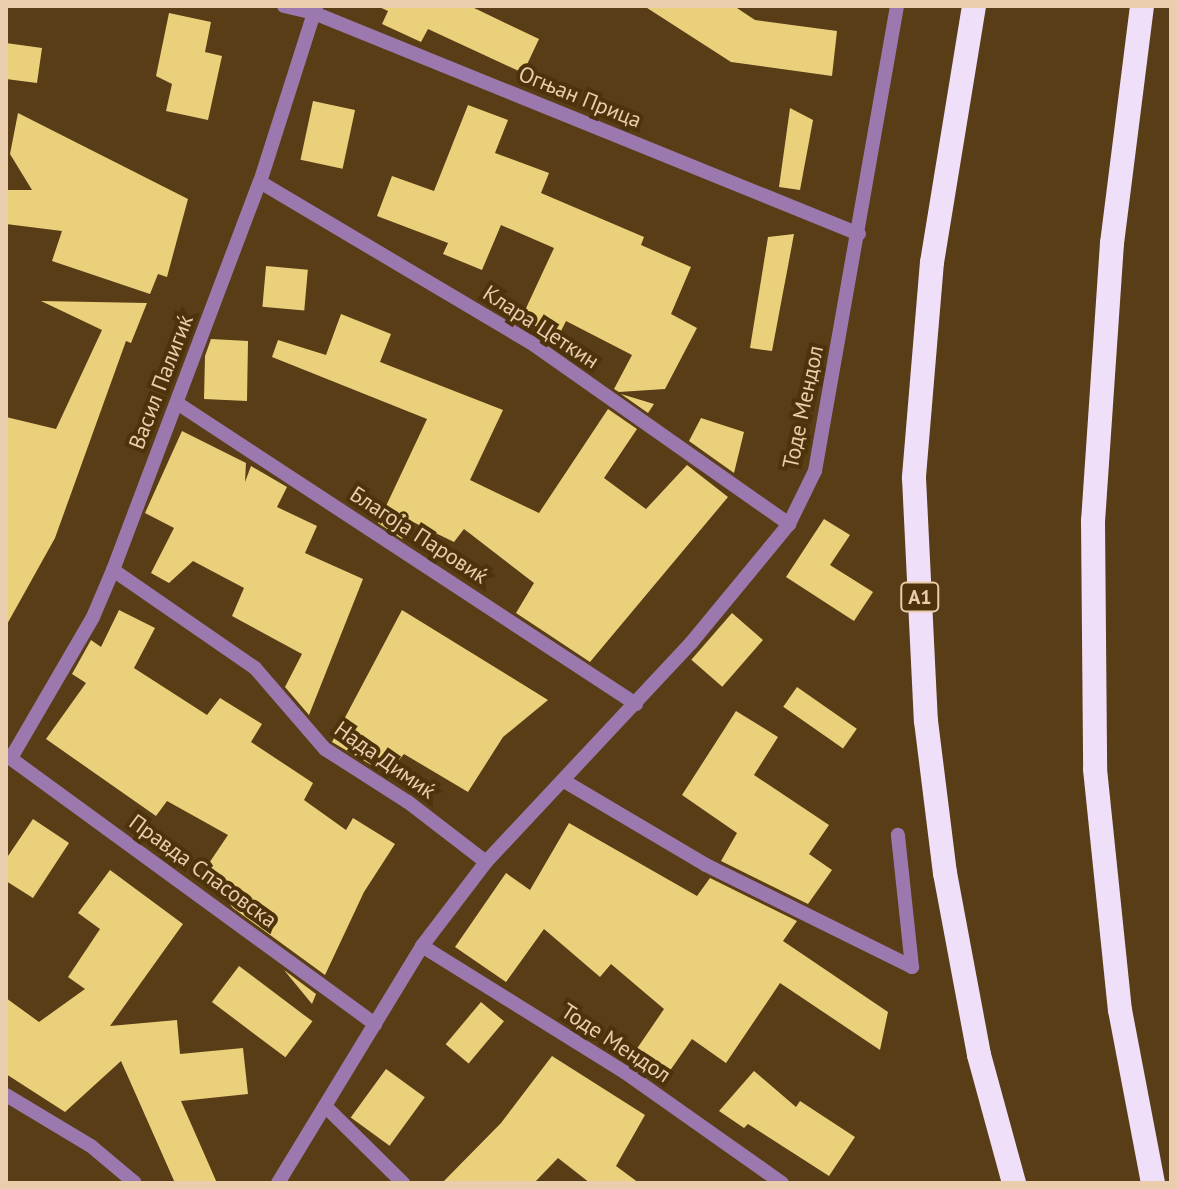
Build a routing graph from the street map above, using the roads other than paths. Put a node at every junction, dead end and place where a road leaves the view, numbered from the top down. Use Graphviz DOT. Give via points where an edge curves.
graph roads {
  1 [pos="284,6"];
  2 [pos="895,6"];
  3 [pos="974,6"];
  4 [pos="1142,6"];
  5 [pos="315,10"];
  6 [pos="260,182"];
  7 [pos="859,234"];
  8 [pos="177,403"];
  9 [pos="789,524"];
  10 [pos="113,570"];
  11 [pos="636,704"];
  12 [pos="9,756"];
  13 [pos="564,781"];
  14 [pos="898,835"];
  15 [pos="486,862"];
  16 [pos="422,946"];
  17 [pos="375,1024"];
  18 [pos="6,1095"];
  19 [pos="325,1106"];
  20 [pos="135,1183"];
  21 [pos="278,1183"];
  22 [pos="403,1183"];
  23 [pos="782,1183"];
  24 [pos="1014,1183"];
  25 [pos="1153,1183"];
  1 -- 5 [label="street, Огњан Прица"];
  2 -- 7 [label="street, Тоде Мендол"];
  3 -- 24 [label="highway, A1" via="932,262 914,478 926,721 945,873 979,1055"];
  4 -- 25 [label="highway" via="1112,243 1093,521 1095,769 1120,1010"];
  5 -- 6 [label="street, Васил Палигиќ"];
  5 -- 7 [label="street, Огњан Прица"];
  6 -- 8 [label="street, Васил Палигиќ"];
  6 -- 9 [label="street, Клара Цеткин" via="530,342"];
  7 -- 9 [label="street, Тоде Мендол" via="815,471"];
  8 -- 10 [label="street, Васил Палигиќ"];
  8 -- 11 [label="street, Благоја Паровиќ"];
  9 -- 11 [label="street, Тоде Мендол"];
  10 -- 12 [label="street, Васил Палигиќ" via="93,617"];
  10 -- 15 [label="street, Нада Димиќ" via="255,668 325,749 408,802"];
  11 -- 13 [label="street, Тоде Мендол"];
  12 -- 17 [label="street, Правда Спасовска"];
  13 -- 14 [label="street" via="706,865 912,967"];
  13 -- 15 [label="street, Тоде Мендол"];
  15 -- 16 [label="street, Тоде Мендол"];
  16 -- 17 [label="street, Тоде Мендол"];
  16 -- 23 [label="street, Тоде Мендол" via="626,1073"];
  17 -- 19 [label="street, Тоде Мендол"];
  18 -- 20 [label="street" via="91,1146"];
  19 -- 21 [label="street, Тоде Мендол"];
  19 -- 22 [label="street"];
}
